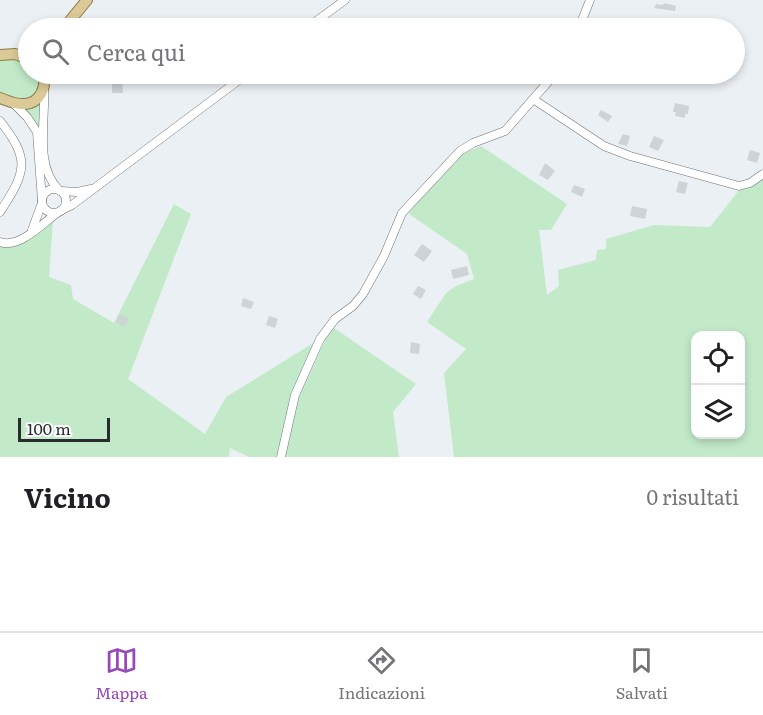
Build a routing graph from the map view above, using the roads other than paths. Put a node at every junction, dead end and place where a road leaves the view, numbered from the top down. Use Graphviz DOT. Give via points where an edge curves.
graph roads {
  1 [pos="78,0"];
  2 [pos="87,0"];
  3 [pos="345,0"];
  4 [pos="590,0"];
  5 [pos="64,18"];
  6 [pos="72,18"];
  7 [pos="321,18"];
  8 [pos="583,18"];
  9 [pos="18,53"];
  10 [pos="15,54"];
  11 [pos="0,55"];
  12 [pos="18,55"];
  13 [pos="42,84"];
  14 [pos="44,84"];
  15 [pos="234,84"];
  16 [pos="546,84"];
  17 [pos="0,98"];
  18 [pos="533,99"];
  19 [pos="13,103"];
  20 [pos="0,121"];
  21 [pos="763,174"];
  22 [pos="95,187"];
  23 [pos="60,190"];
  24 [pos="42,202"];
  25 [pos="0,212"];
  26 [pos="59,212"];
  27 [pos="32,231"];
  28 [pos="0,242"];
  29 [pos="281,457"];
  1 -- 5 [label="main road"];
  2 -- 6 [label="main road"];
  3 -- 7 [label="street"];
  4 -- 8 [label="street"];
  9 -- 10 [label="main road"];
  10 -- 11 [label="main road"];
  10 -- 12 [label="main road"];
  13 -- 19 [label="main road" via="38,98 31,103"];
  14 -- 23 [label="street" via="44,162 48,178"];
  15 -- 22 [label="street"];
  16 -- 18 [label="street"];
  17 -- 19 [label="main road"];
  18 -- 21 [label="street" via="596,142 630,156 739,186"];
  18 -- 29 [label="street" via="505,131 460,151 402,213 363,294 320,339 295,395"];
  19 -- 24 [label="street" via="37,132"];
  20 -- 25 [label="street" via="22,159 22,172"];
  22 -- 23 [label="street" via="77,192"];
  22 -- 26 [label="street"];
  23 -- 24 [label="street" via="47,191"];
  23 -- 26 [label="street" via="66,204"];
  24 -- 26 [label="street" via="47,211"];
  24 -- 27 [label="street"];
  26 -- 27 [label="street"];
  27 -- 28 [label="street" via="12,244"];
}
